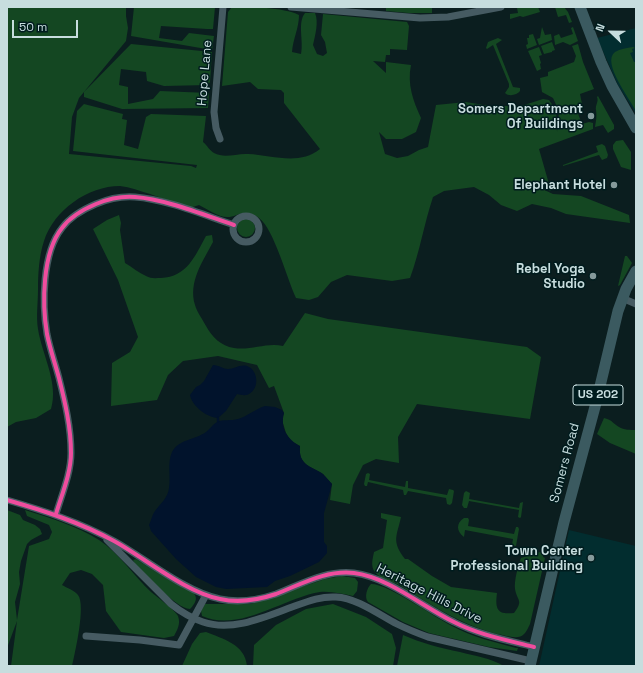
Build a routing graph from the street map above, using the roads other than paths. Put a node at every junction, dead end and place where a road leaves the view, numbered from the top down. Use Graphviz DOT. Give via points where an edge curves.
graph roads {
  1 [pos="223,7"];
  2 [pos="292,7"];
  3 [pos="501,7"];
  4 [pos="580,7"];
  5 [pos="636,128"];
  6 [pos="220,139"];
  7 [pos="234,225"];
  8 [pos="636,271"];
  9 [pos="622,298"];
  10 [pos="636,304"];
  11 [pos="7,500"];
  12 [pos="56,514"];
  13 [pos="94,530"];
  14 [pos="206,595"];
  15 [pos="193,618"];
  16 [pos="86,636"];
  17 [pos="534,647"];
  18 [pos="531,663"];
  1 -- 6 [label="street, Hope Lane" via="214,112"];
  2 -- 3 [label="street" via="420,18"];
  4 -- 5 [label="main road" via="609,80"];
  7 -- 12 [label="street" via="164,202 134,196 88,207 62,228 49,257 45,296 47,334 64,396 71,454 69,471"];
  8 -- 9 [label="main road, Somers Road / US 202"];
  9 -- 10 [label="street"];
  9 -- 17 [label="main road, Somers Road / US 202"];
  11 -- 12 [label="street, Heritage Hills Drive"];
  12 -- 13 [label="street, Heritage Hills Drive"];
  13 -- 14 [label="street, Heritage Hills Drive"];
  13 -- 15 [label="street, Heritage Hills Drive" via="120,552 171,604"];
  14 -- 15 [label="street"];
  14 -- 17 [label="street, Heritage Hills Drive" via="219,599 246,601 276,594 317,577 343,572 354,573 389,585 470,630"];
  15 -- 16 [label="street" via="179,645"];
  15 -- 18 [label="street, Heritage Hills Drive" via="216,625 231,624 262,618 317,598 338,597 360,604 428,637"];
  17 -- 18 [label="main road, Somers Road / US 202"];
}
